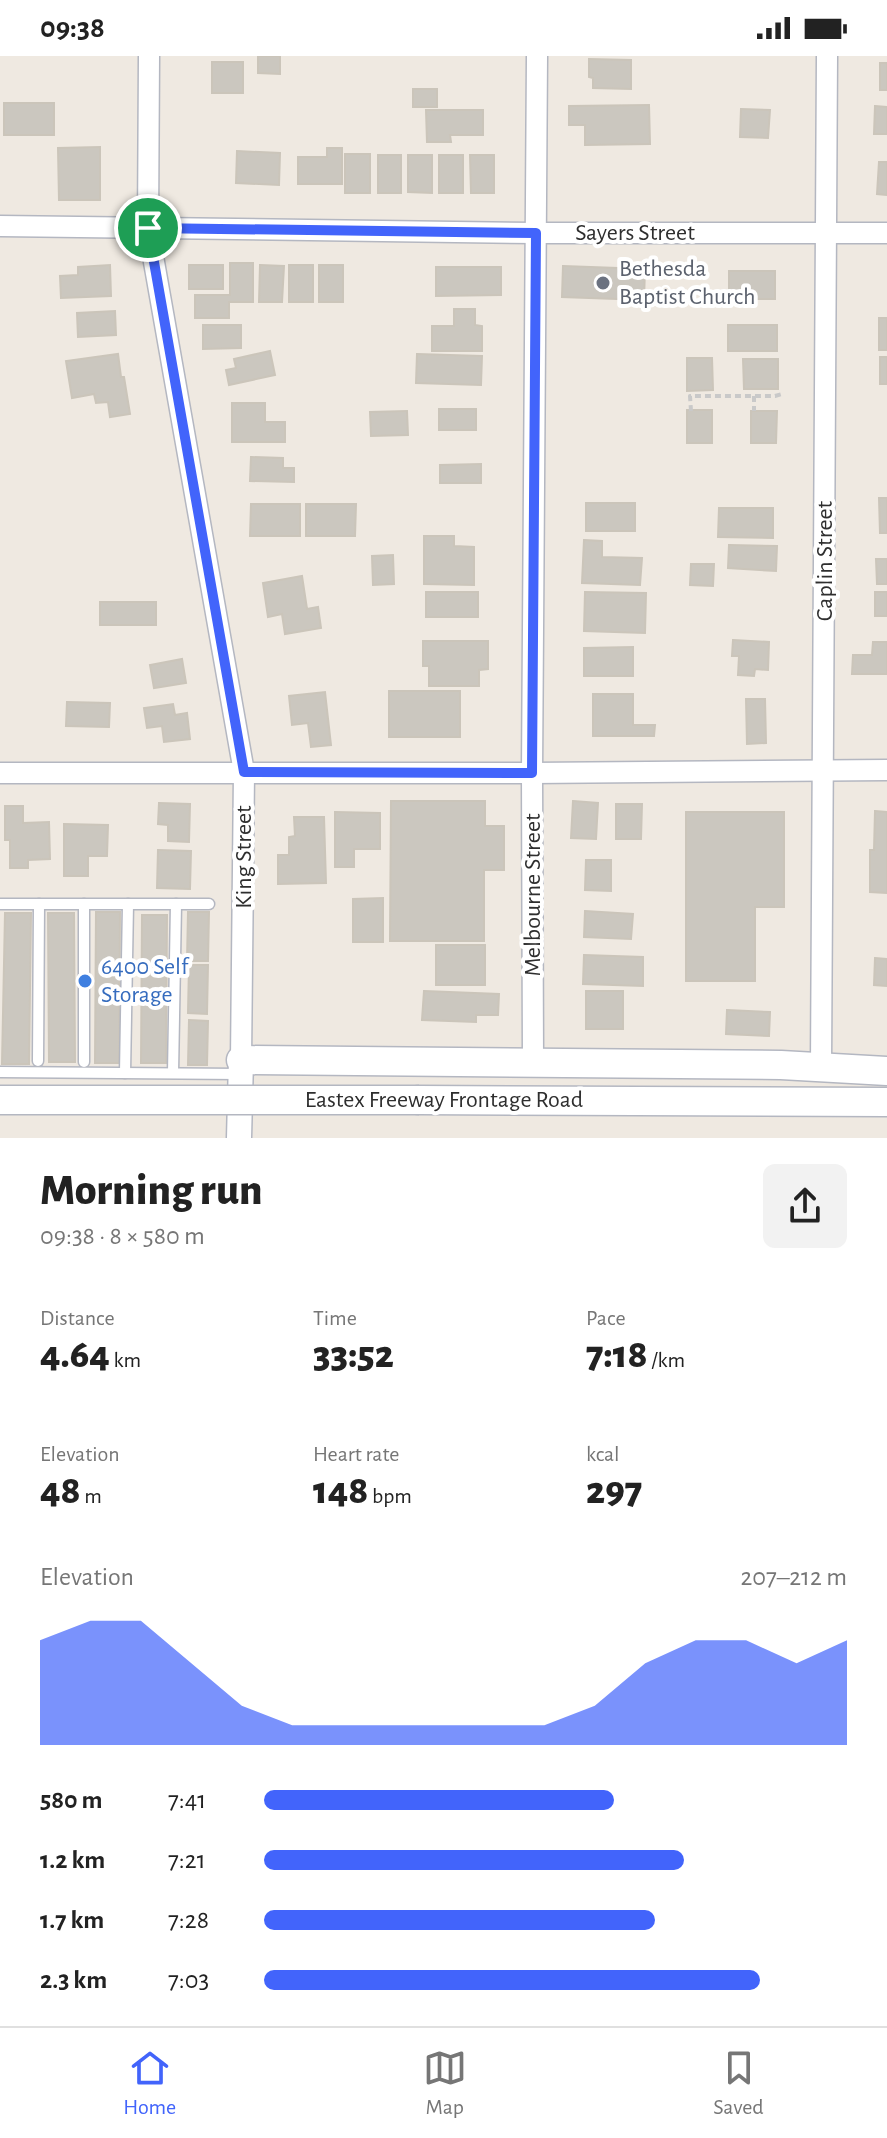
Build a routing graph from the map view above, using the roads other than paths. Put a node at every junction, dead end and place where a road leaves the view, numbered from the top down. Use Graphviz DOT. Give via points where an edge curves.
graph roads {
  1 [pos="149,56"];
  2 [pos="537,56"];
  3 [pos="827,56"];
  4 [pos="0,226"];
  5 [pos="148,228"];
  6 [pos="536,233"];
  7 [pos="887,233"];
  8 [pos="827,234"];
  9 [pos="824,770"];
  10 [pos="887,770"];
  11 [pos="244,772"];
  12 [pos="0,773"];
  13 [pos="532,773"];
  14 [pos="0,904"];
  15 [pos="39,904"];
  16 [pos="84,904"];
  17 [pos="128,904"];
  18 [pos="176,904"];
  19 [pos="209,904"];
  20 [pos="38,1061"];
  21 [pos="84,1062"];
  22 [pos="533,1062"];
  23 [pos="821,1066"];
  24 [pos="240,1067"];
  25 [pos="887,1071"];
  26 [pos="0,1072"];
  27 [pos="125,1073"];
  28 [pos="173,1073"];
  29 [pos="0,1100"];
  30 [pos="887,1102"];
  31 [pos="239,1138"];
  1 -- 5 [label="street, King Street"];
  2 -- 6 [label="street, Melbourne Street"];
  3 -- 8 [label="street, Caplin Street"];
  4 -- 5 [label="street, Sayers Street"];
  5 -- 6 [label="street, Sayers Street"];
  5 -- 11 [label="street, King Street"];
  6 -- 8 [label="street, Sayers Street"];
  6 -- 13 [label="street, Melbourne Street"];
  7 -- 8 [label="street, Sayers Street"];
  8 -- 9 [label="street, Caplin Street"];
  9 -- 10 [label="street"];
  9 -- 13 [label="street"];
  9 -- 23 [label="street, Caplin Street"];
  11 -- 12 [label="street"];
  11 -- 13 [label="street"];
  11 -- 24 [label="street, King Street"];
  13 -- 22 [label="street, Melbourne Street"];
  14 -- 15 [label="lane"];
  15 -- 16 [label="lane"];
  15 -- 20 [label="lane"];
  16 -- 17 [label="lane"];
  16 -- 21 [label="lane"];
  17 -- 18 [label="lane"];
  17 -- 27 [label="lane"];
  18 -- 19 [label="lane"];
  18 -- 28 [label="lane"];
  22 -- 23 [label="main road"];
  22 -- 24 [label="main road"];
  23 -- 25 [label="main road"];
  24 -- 28 [label="lane"];
  24 -- 31 [label="street, King Street"];
  26 -- 27 [label="lane"];
  27 -- 28 [label="lane"];
  29 -- 30 [label="main road, Eastex Freeway Frontage Road, bridge"];
}
